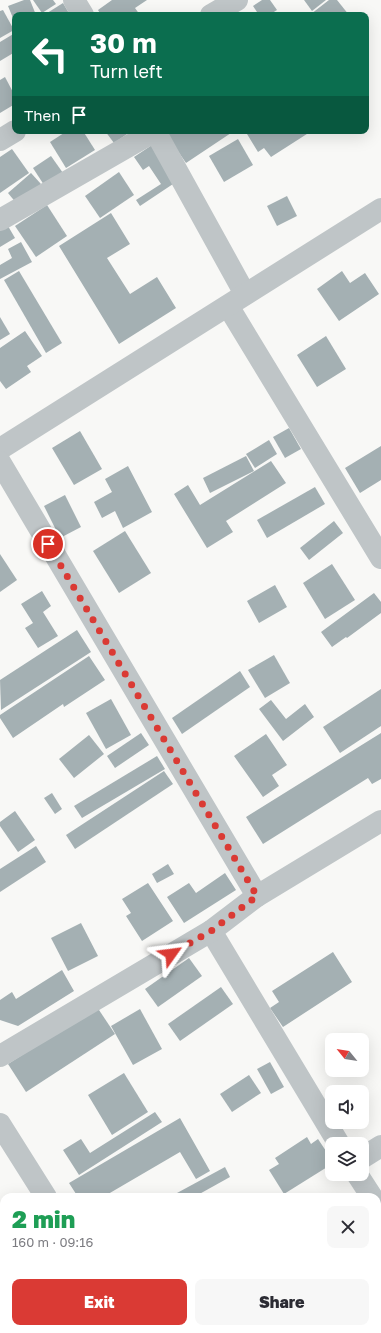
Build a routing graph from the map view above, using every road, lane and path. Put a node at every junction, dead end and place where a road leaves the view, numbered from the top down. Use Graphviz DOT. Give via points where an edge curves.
graph roads {
  1 [pos="74,0"];
  2 [pos="199,0"];
  3 [pos="237,0"];
  4 [pos="81,12"];
  5 [pos="208,12"];
  6 [pos="215,12"];
  7 [pos="12,133"];
  8 [pos="150,134"];
  9 [pos="156,134"];
  10 [pos="0,140"];
  11 [pos="381,209"];
  12 [pos="0,220"];
  13 [pos="236,300"];
  14 [pos="0,449"];
  15 [pos="0,462"];
  16 [pos="381,558"];
  17 [pos="381,821"];
  18 [pos="257,896"];
  19 [pos="211,931"];
  20 [pos="0,1056"];
  21 [pos="0,1124"];
  22 [pos="335,1137"];
  23 [pos="381,1146"];
  24 [pos="369,1154"];
  25 [pos="362,1181"];
  26 [pos="43,1193"];
  27 [pos="369,1193"];
  1 -- 4 [label="street"];
  2 -- 5 [label="street"];
  3 -- 6 [label="street"];
  7 -- 10 [label="street"];
  8 -- 12 [label="street"];
  9 -- 13 [label="street"];
  11 -- 13 [label="street"];
  13 -- 14 [label="street"];
  13 -- 16 [label="street"];
  15 -- 18 [label="street"];
  17 -- 18 [label="street"];
  18 -- 19 [label="street"];
  19 -- 20 [label="street"];
  19 -- 22 [label="street"];
  21 -- 26 [label="street"];
  23 -- 24 [label="street"];
  25 -- 27 [label="street"];
}
